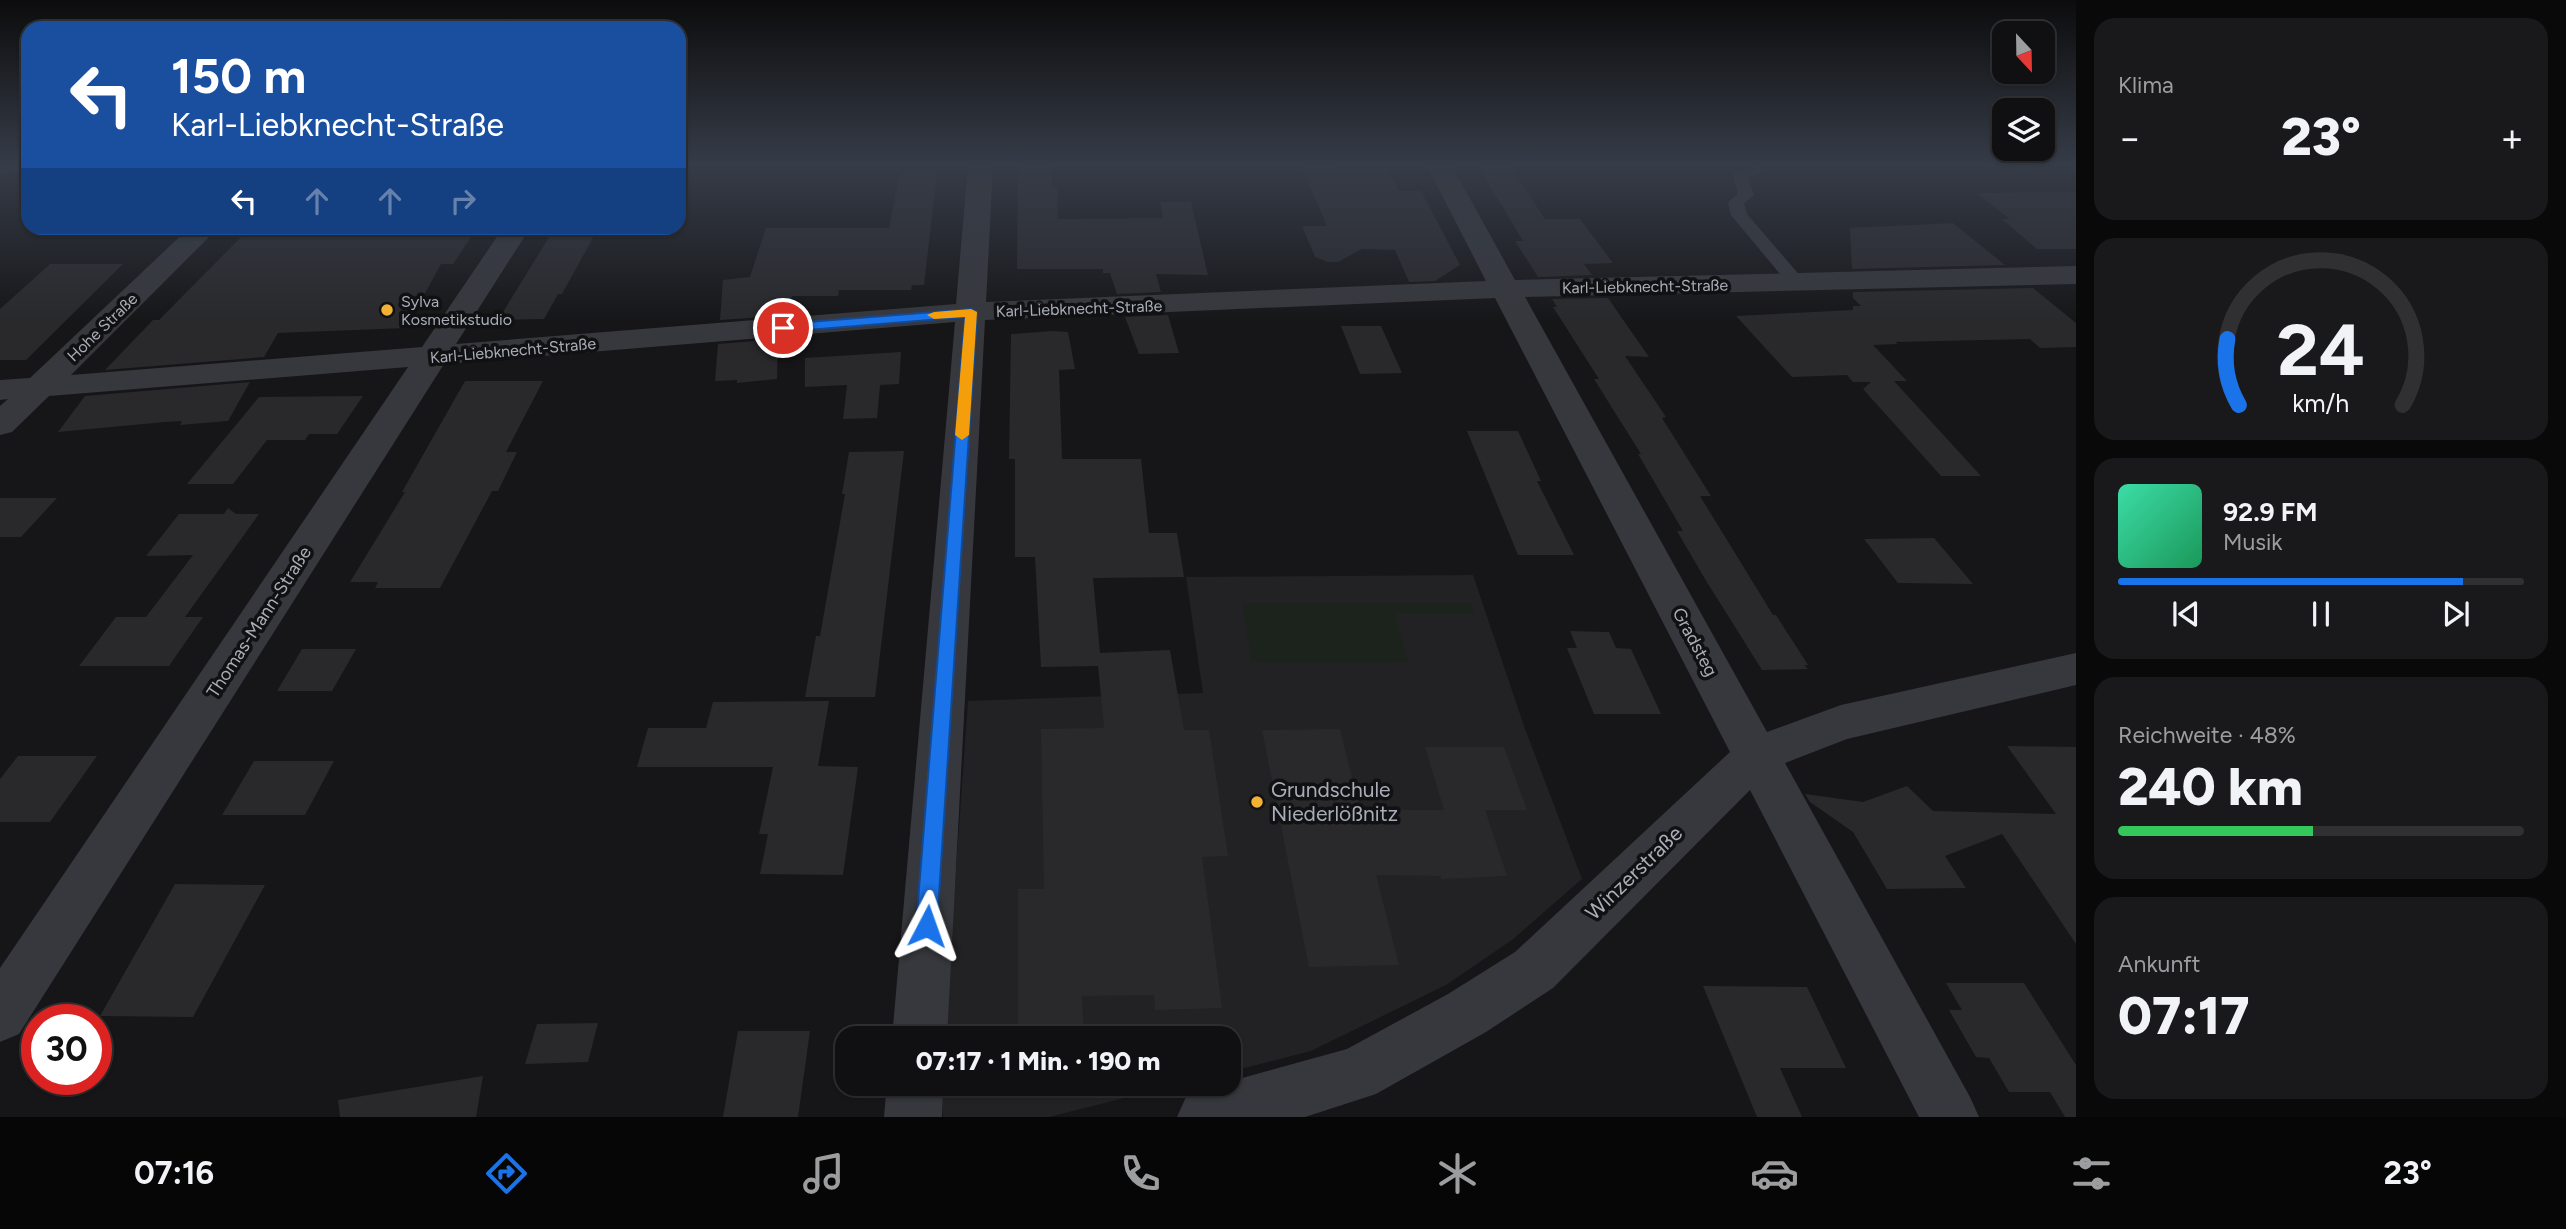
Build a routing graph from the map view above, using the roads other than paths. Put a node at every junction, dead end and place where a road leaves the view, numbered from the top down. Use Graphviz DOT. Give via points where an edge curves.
graph roads {
  1 [pos="977,218"];
  2 [pos="1467,218"];
  3 [pos="1742,218"];
  4 [pos="197,235"];
  5 [pos="512,235"];
  6 [pos="2076,275"];
  7 [pos="1796,282"];
  8 [pos="1504,289"];
  9 [pos="971,312"];
  10 [pos="434,356"];
  11 [pos="40,387"];
  12 [pos="0,390"];
  13 [pos="0,425"];
  14 [pos="2076,669"];
  15 [pos="1756,755"];
  16 [pos="0,1015"];
  17 [pos="920,1026"];
  18 [pos="914,1096"];
  19 [pos="913,1117"];
  20 [pos="1206,1117"];
  21 [pos="1950,1117"];
  1 -- 9 [label="street"];
  2 -- 8 [label="street, Gradsteg"];
  3 -- 7 [label="lane"];
  4 -- 11 [label="street, Hohe Straße"];
  5 -- 10 [label="street, Thomas-Mann-Straße"];
  6 -- 7 [label="street, Karl-Liebknecht-Straße"];
  7 -- 8 [label="street, Karl-Liebknecht-Straße"];
  8 -- 9 [label="street, Karl-Liebknecht-Straße"];
  8 -- 15 [label="street, Gradsteg"];
  9 -- 10 [label="street, Karl-Liebknecht-Straße"];
  9 -- 17 [label="street"];
  10 -- 11 [label="street, Karl-Liebknecht-Straße"];
  10 -- 16 [label="street, Thomas-Mann-Straße"];
  11 -- 12 [label="street, Karl-Liebknecht-Straße"];
  11 -- 13 [label="street, Hohe Straße"];
  14 -- 15 [label="street, Winzerstraße" via="1841,723"];
  15 -- 20 [label="street, Winzerstraße" via="1534,970 1432,1034 1356,1074"];
  15 -- 21 [label="street, Gradsteg"];
  18 -- 19 [label="street"];
}
